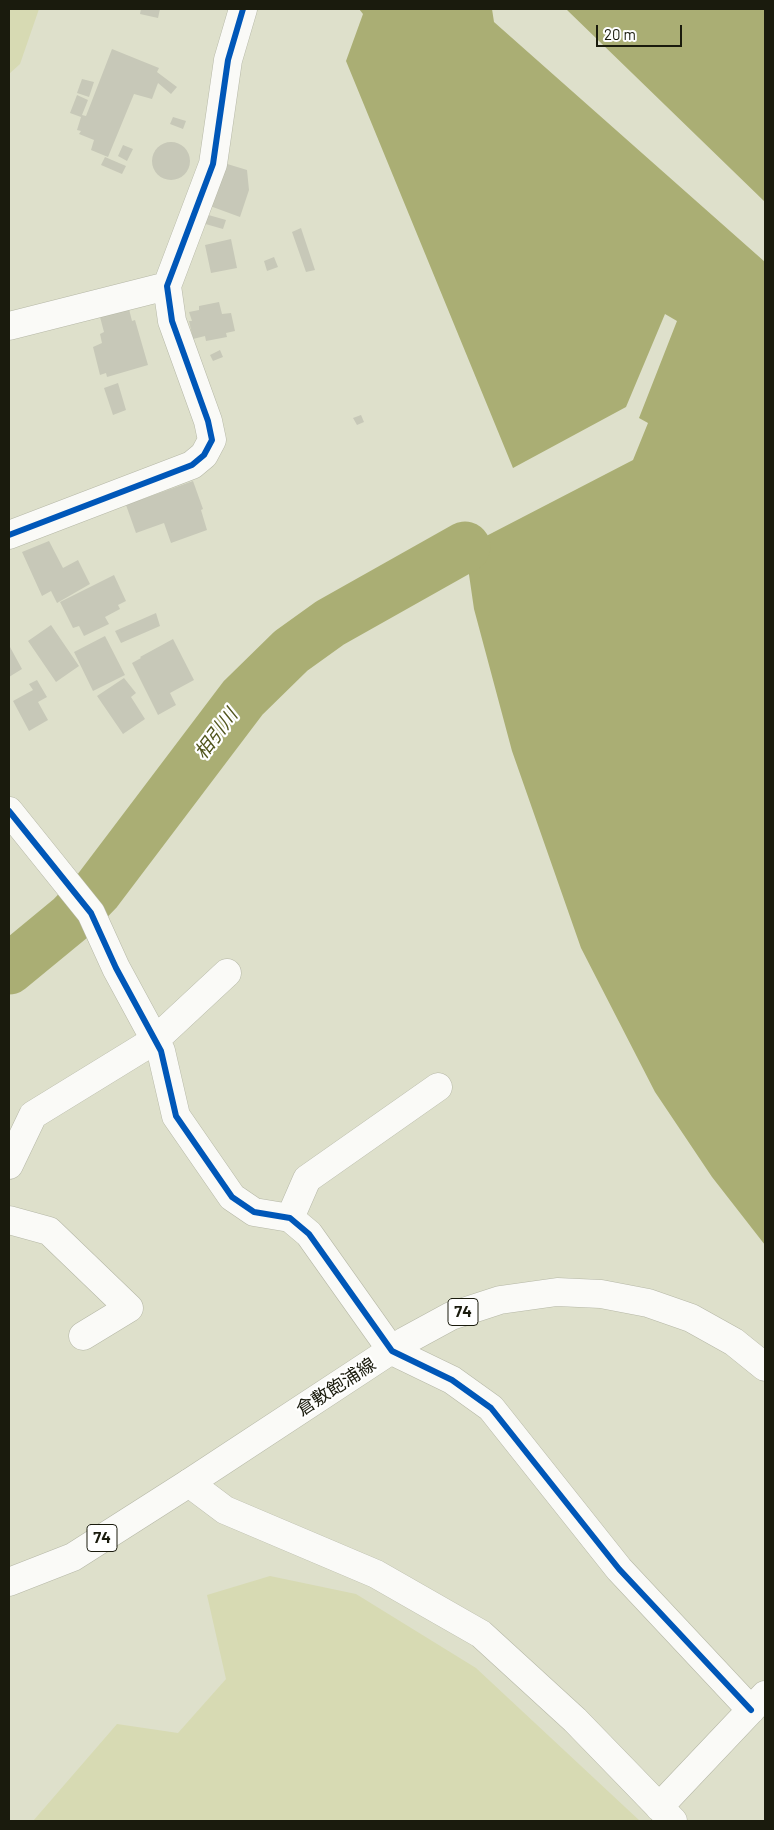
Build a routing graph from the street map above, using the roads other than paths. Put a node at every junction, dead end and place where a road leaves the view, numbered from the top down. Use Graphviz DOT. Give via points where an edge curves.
graph roads {
  1 [pos="243,9"];
  2 [pos="167,286"];
  3 [pos="9,326"];
  4 [pos="9,535"];
  5 [pos="9,811"];
  6 [pos="227,973"];
  7 [pos="155,1040"];
  8 [pos="438,1087"];
  9 [pos="9,1165"];
  10 [pos="290,1218"];
  11 [pos="9,1220"];
  12 [pos="83,1336"];
  13 [pos="392,1351"];
  14 [pos="765,1367"];
  15 [pos="189,1483"];
  16 [pos="9,1582"];
  17 [pos="758,1703"];
  18 [pos="666,1814"];
  1 -- 2 [label="street" via="228,60 213,164"];
  2 -- 3 [label="street"];
  2 -- 4 [label="street" via="172,321 208,421 212,440 204,455 192,465"];
  5 -- 7 [label="street" via="84,904"];
  6 -- 7 [label="street"];
  7 -- 9 [label="street" via="33,1115"];
  7 -- 10 [label="street" via="161,1051 176,1116 232,1197 254,1212"];
  8 -- 10 [label="street" via="307,1179"];
  10 -- 13 [label="street" via="309,1234"];
  11 -- 12 [label="street" via="49,1231 129,1308"];
  13 -- 14 [label="street, 倉敷飽浦線 / 74" via="451,1316 500,1300 566,1292 602,1294 648,1303 691,1318 734,1342"];
  13 -- 15 [label="street, 倉敷飽浦線 / 74"];
  13 -- 17 [label="street" via="452,1380 491,1408 619,1569"];
  15 -- 16 [label="street, 倉敷飽浦線 / 74" via="73,1557"];
  15 -- 18 [label="street" via="225,1510 376,1574 482,1634 575,1720"];
  17 -- 18 [label="street"];
}
